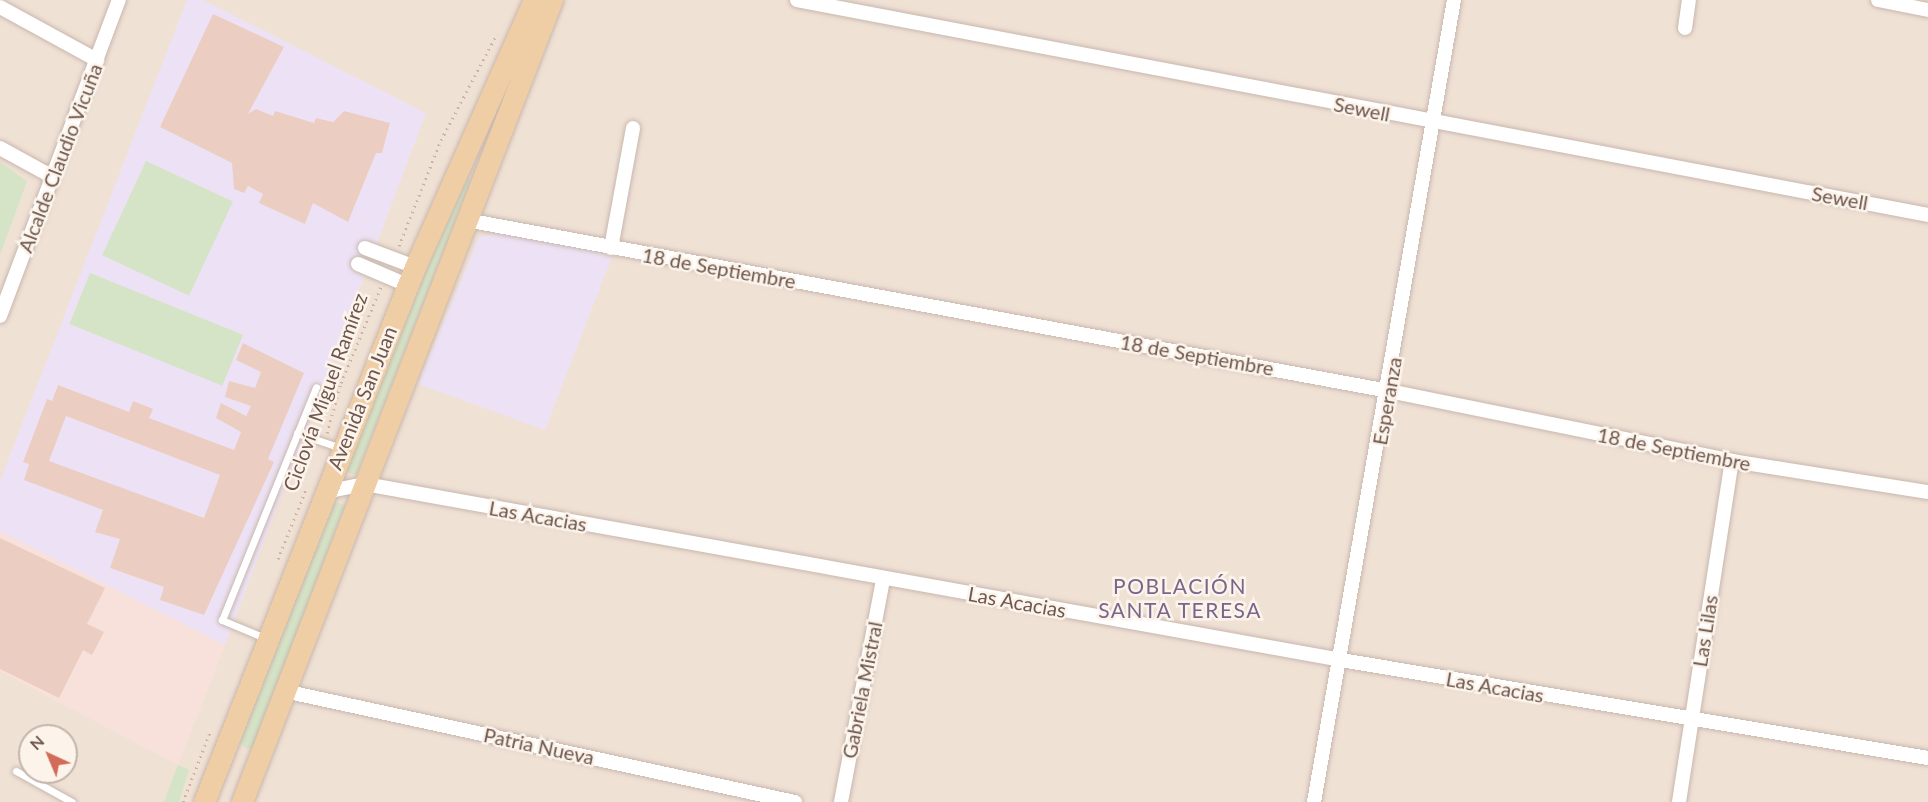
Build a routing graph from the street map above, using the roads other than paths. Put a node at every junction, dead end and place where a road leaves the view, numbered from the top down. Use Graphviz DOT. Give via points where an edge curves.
graph roads {
  1 [pos="119,0"];
  2 [pos="534,0"];
  3 [pos="552,0"];
  4 [pos="797,0"];
  5 [pos="1454,0"];
  6 [pos="1689,0"];
  7 [pos="1878,0"];
  8 [pos="0,7"];
  9 [pos="1928,10"];
  10 [pos="1685,28"];
  11 [pos="97,60"];
  12 [pos="1435,123"];
  13 [pos="633,128"];
  14 [pos="468,143"];
  15 [pos="0,148"];
  16 [pos="491,155"];
  17 [pos="53,177"];
  18 [pos="1928,214"];
  19 [pos="466,220"];
  20 [pos="365,248"];
  21 [pos="611,248"];
  22 [pos="358,264"];
  23 [pos="0,274"];
  24 [pos="411,276"];
  25 [pos="13,281"];
  26 [pos="0,316"];
  27 [pos="316,387"];
  28 [pos="1389,390"];
  29 [pos="297,433"];
  30 [pos="334,446"];
  31 [pos="1732,461"];
  32 [pos="365,484"];
  33 [pos="1928,492"];
  34 [pos="323,495"];
  35 [pos="883,579"];
  36 [pos="268,640"];
  37 [pos="1341,660"];
  38 [pos="284,691"];
  39 [pos="1691,721"];
  40 [pos="267,735"];
  41 [pos="232,736"];
  42 [pos="1928,758"];
  43 [pos="16,771"];
  44 [pos="72,802"];
  45 [pos="204,802"];
  46 [pos="242,802"];
  47 [pos="795,802"];
  48 [pos="841,802"];
  49 [pos="1314,802"];
  50 [pos="1679,802"];
  1 -- 11 [label="street, Alcalde Claudio Vicuña"];
  2 -- 14 [label="main road, Avenida San Juan"];
  3 -- 16 [label="main road, Avenida San Juan"];
  4 -- 12 [label="street, Sewell"];
  5 -- 12 [label="street, Esperanza"];
  6 -- 10 [label="street"];
  7 -- 9 [label="street"];
  8 -- 11 [label="street"];
  11 -- 17 [label="street, Alcalde Claudio Vicuña"];
  12 -- 18 [label="street, Sewell"];
  12 -- 28 [label="street, Esperanza"];
  13 -- 21 [label="street"];
  14 -- 16 [label="main road"];
  14 -- 24 [label="main road, Avenida San Juan"];
  15 -- 17 [label="street"];
  16 -- 19 [label="main road, Avenida San Juan"];
  17 -- 25 [label="street, Alcalde Claudio Vicuña"];
  19 -- 21 [label="street, 18 de Septiembre"];
  19 -- 32 [label="main road, Avenida San Juan"];
  20 -- 24 [label="street" via="394,259"];
  21 -- 28 [label="street, 18 de Septiembre"];
  22 -- 24 [label="street" via="386,276"];
  23 -- 25 [label="street"];
  24 -- 30 [label="main road, Avenida San Juan"];
  25 -- 26 [label="street, Alcalde Claudio Vicuña"];
  27 -- 29 [label="lane"];
  28 -- 31 [label="street, 18 de Septiembre"];
  28 -- 37 [label="street, Esperanza"];
  29 -- 30 [label="lane"];
  29 -- 36 [label="lane" via="222,620"];
  30 -- 34 [label="main road, Avenida San Juan"];
  31 -- 33 [label="street, 18 de Septiembre"];
  31 -- 39 [label="street, Las Lilas"];
  32 -- 34 [label="street, Las Acacias" via="328,487"];
  32 -- 35 [label="street, Las Acacias"];
  32 -- 38 [label="main road, Avenida San Juan"];
  34 -- 36 [label="main road, Avenida San Juan"];
  35 -- 37 [label="street, Las Acacias"];
  35 -- 48 [label="street, Gabriela Mistral"];
  36 -- 41 [label="main road, Avenida San Juan"];
  37 -- 39 [label="street, Las Acacias"];
  37 -- 49 [label="street, Esperanza"];
  38 -- 40 [label="main road, Avenida San Juan"];
  38 -- 47 [label="street, Patria Nueva"];
  39 -- 42 [label="street, Las Acacias"];
  39 -- 50 [label="street, Las Lilas"];
  40 -- 41 [label="main road" via="246,756 234,751"];
  40 -- 46 [label="main road, Avenida San Juan"];
  41 -- 45 [label="main road, Avenida San Juan"];
  43 -- 44 [label="lane"];
}
